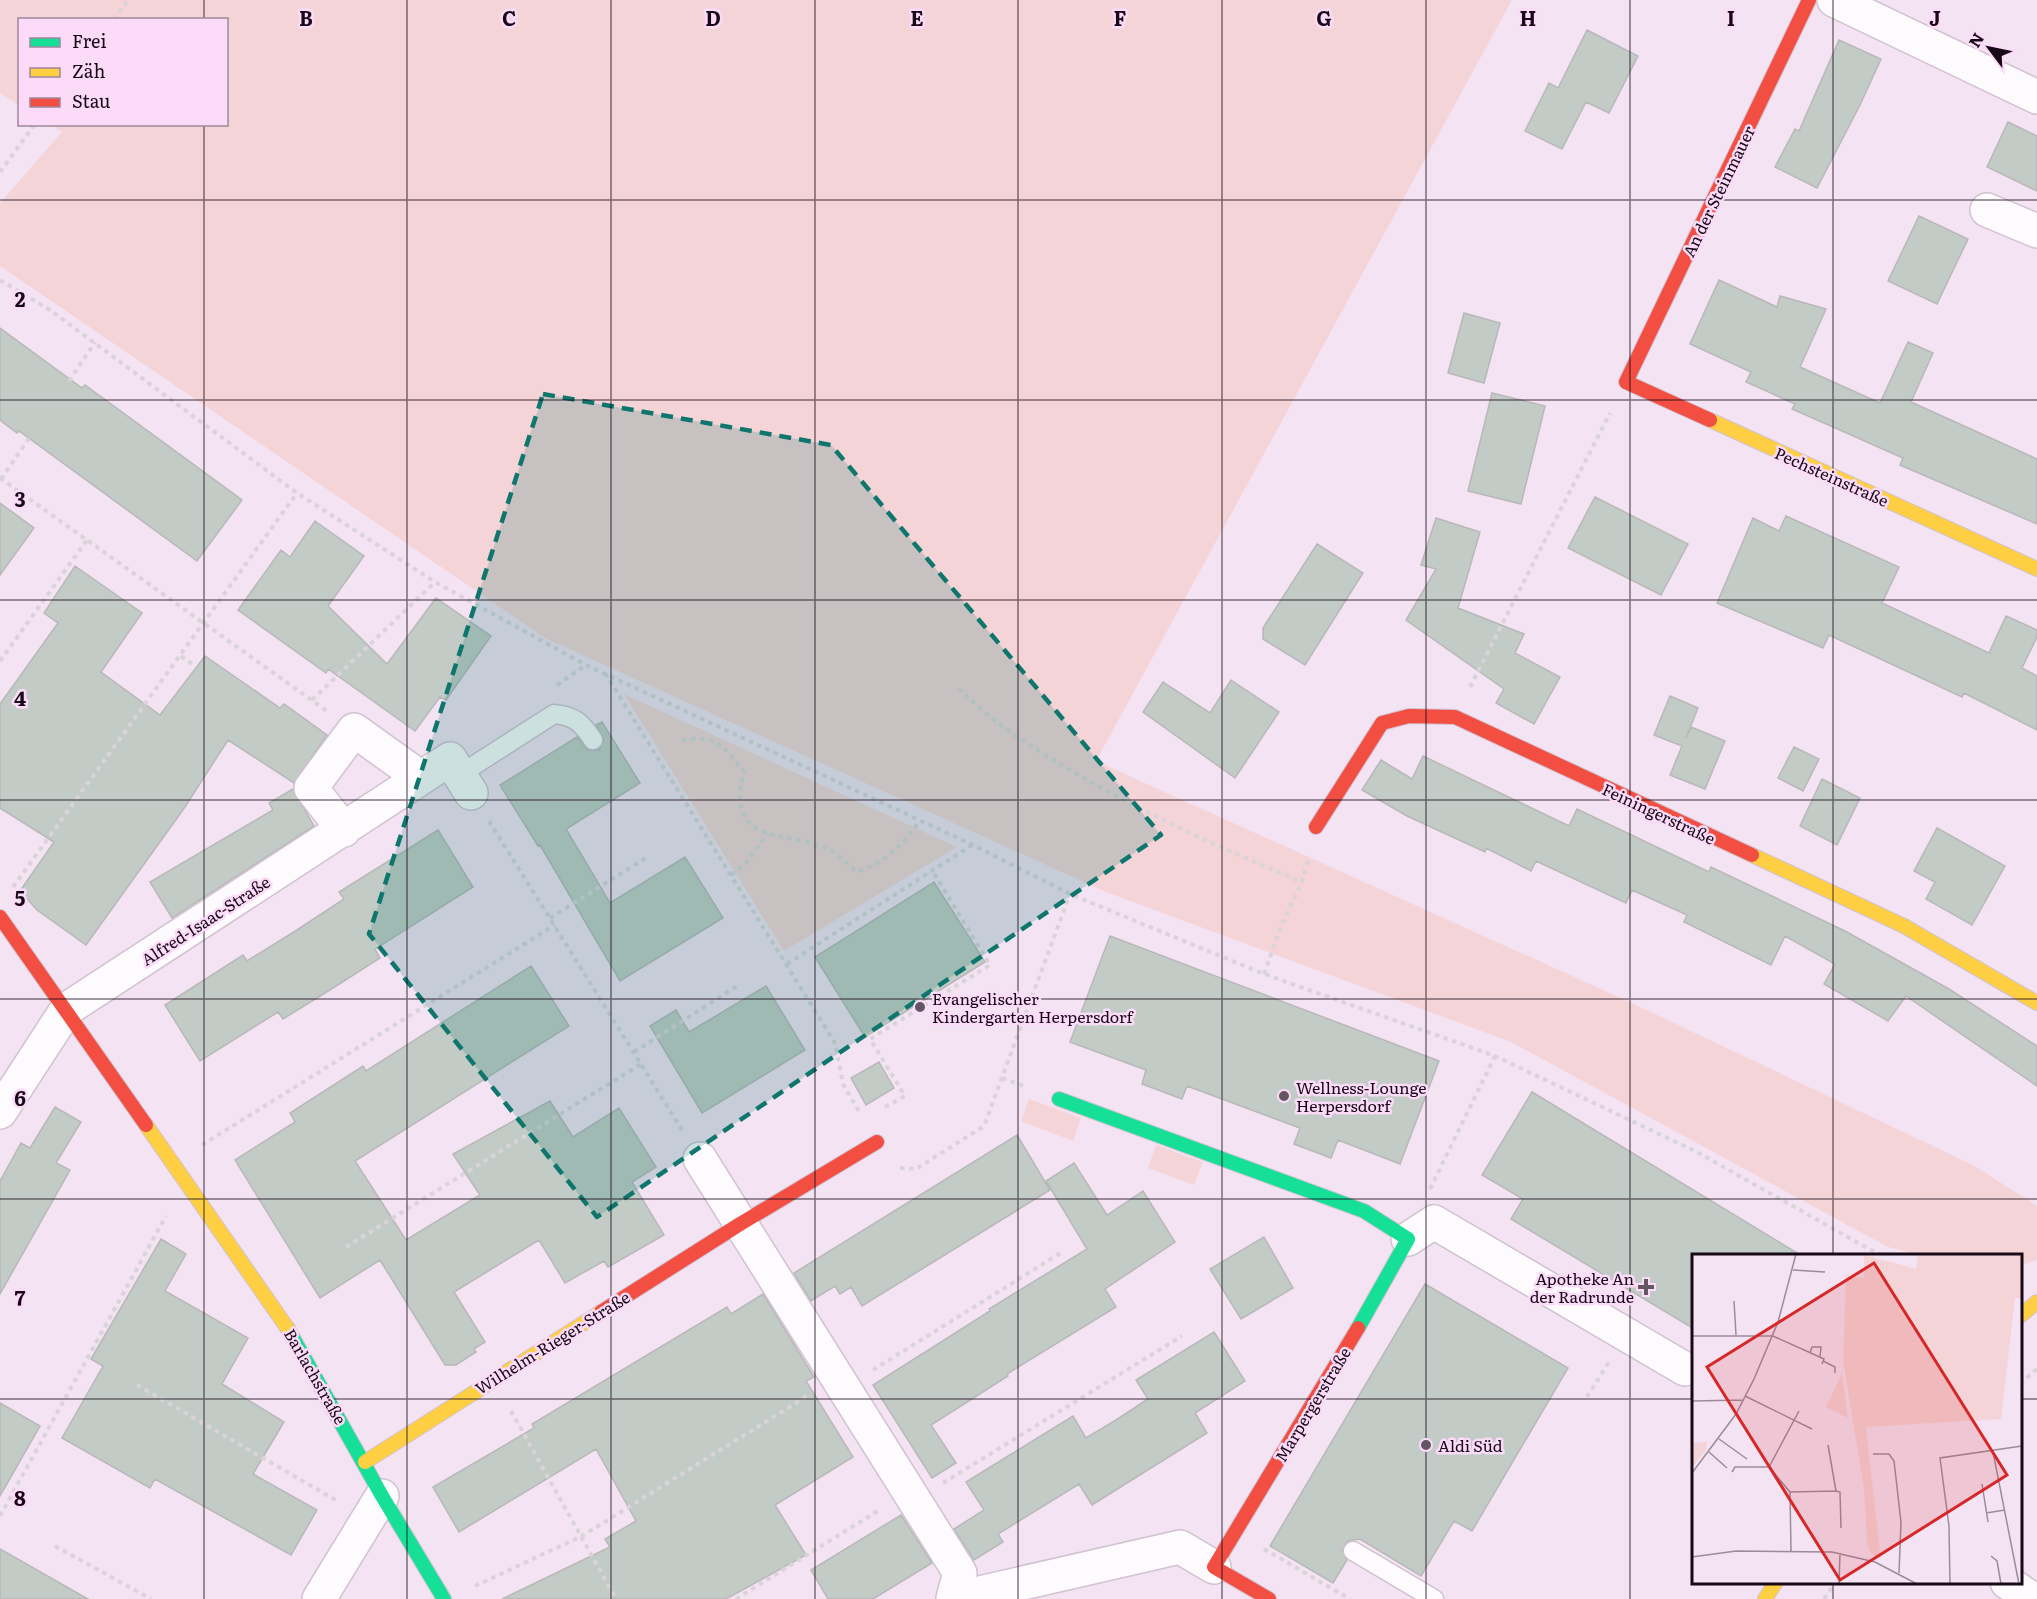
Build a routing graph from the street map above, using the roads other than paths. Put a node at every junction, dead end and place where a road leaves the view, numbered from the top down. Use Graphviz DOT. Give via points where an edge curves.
graph roads {
  1 [pos="1809,0"];
  2 [pos="1834,0"];
  3 [pos="2037,97"];
  4 [pos="1987,210"];
  5 [pos="2037,231"];
  6 [pos="1626,382"];
  7 [pos="2037,569"];
  8 [pos="593,740"];
  9 [pos="421,778"];
  10 [pos="465,784"];
  11 [pos="1316,827"];
  12 [pos="344,830"];
  13 [pos="0,917"];
  14 [pos="2037,1003"];
  15 [pos="67,1010"];
  16 [pos="1059,1099"];
  17 [pos="0,1112"];
  18 [pos="878,1142"];
  19 [pos="700,1159"];
  20 [pos="741,1224"];
  21 [pos="1408,1239"];
  22 [pos="2037,1302"];
  23 [pos="2022,1314"];
  24 [pos="1685,1369"];
  25 [pos="365,1462"];
  26 [pos="376,1507"];
  27 [pos="1353,1551"];
  28 [pos="1214,1567"];
  29 [pos="1775,1584"];
  30 [pos="2010,1584"];
  31 [pos="319,1599"];
  32 [pos="444,1599"];
  33 [pos="953,1599"];
  34 [pos="1269,1599"];
  35 [pos="1434,1599"];
  36 [pos="1765,1599"];
  37 [pos="2032,1599"];
  1 -- 6 [label="street, An der Steinmauer"];
  2 -- 3 [label="street"];
  4 -- 5 [label="street"];
  6 -- 7 [label="street, Pechsteinstraße"];
  8 -- 10 [label="lane" via="572,715 554,714"];
  9 -- 10 [label="street, Alfred-Isaac-Straße" via="450,759"];
  9 -- 12 [label="street, Alfred-Isaac-Straße"];
  9 -- 12 [label="street" via="354,730 311,788"];
  11 -- 14 [label="street, Feiningerstraße" via="1382,723 1409,716 1455,717 1904,926"];
  12 -- 15 [label="street, Alfred-Isaac-Straße"];
  13 -- 15 [label="street, Barlachstraße"];
  15 -- 17 [label="street"];
  15 -- 25 [label="street, Barlachstraße" via="287,1326"];
  16 -- 21 [label="street" via="1364,1211"];
  18 -- 20 [label="street, Wilhelm-Rieger-Straße"];
  19 -- 20 [label="street"];
  20 -- 25 [label="street, Wilhelm-Rieger-Straße"];
  20 -- 33 [label="street" via="960,1573"];
  21 -- 24 [label="street, Marpergerstraße" via="1434,1222"];
  21 -- 28 [label="street, Marpergerstraße"];
  22 -- 23 [label="street"];
  25 -- 26 [label="street, Barlachstraße"];
  26 -- 31 [label="street"];
  26 -- 32 [label="street, Barlachstraße"];
  27 -- 35 [label="lane"];
  28 -- 33 [label="street" via="1180,1547"];
  28 -- 34 [label="street"];
  29 -- 36 [label="street"];
  30 -- 37 [label="street"];
}
